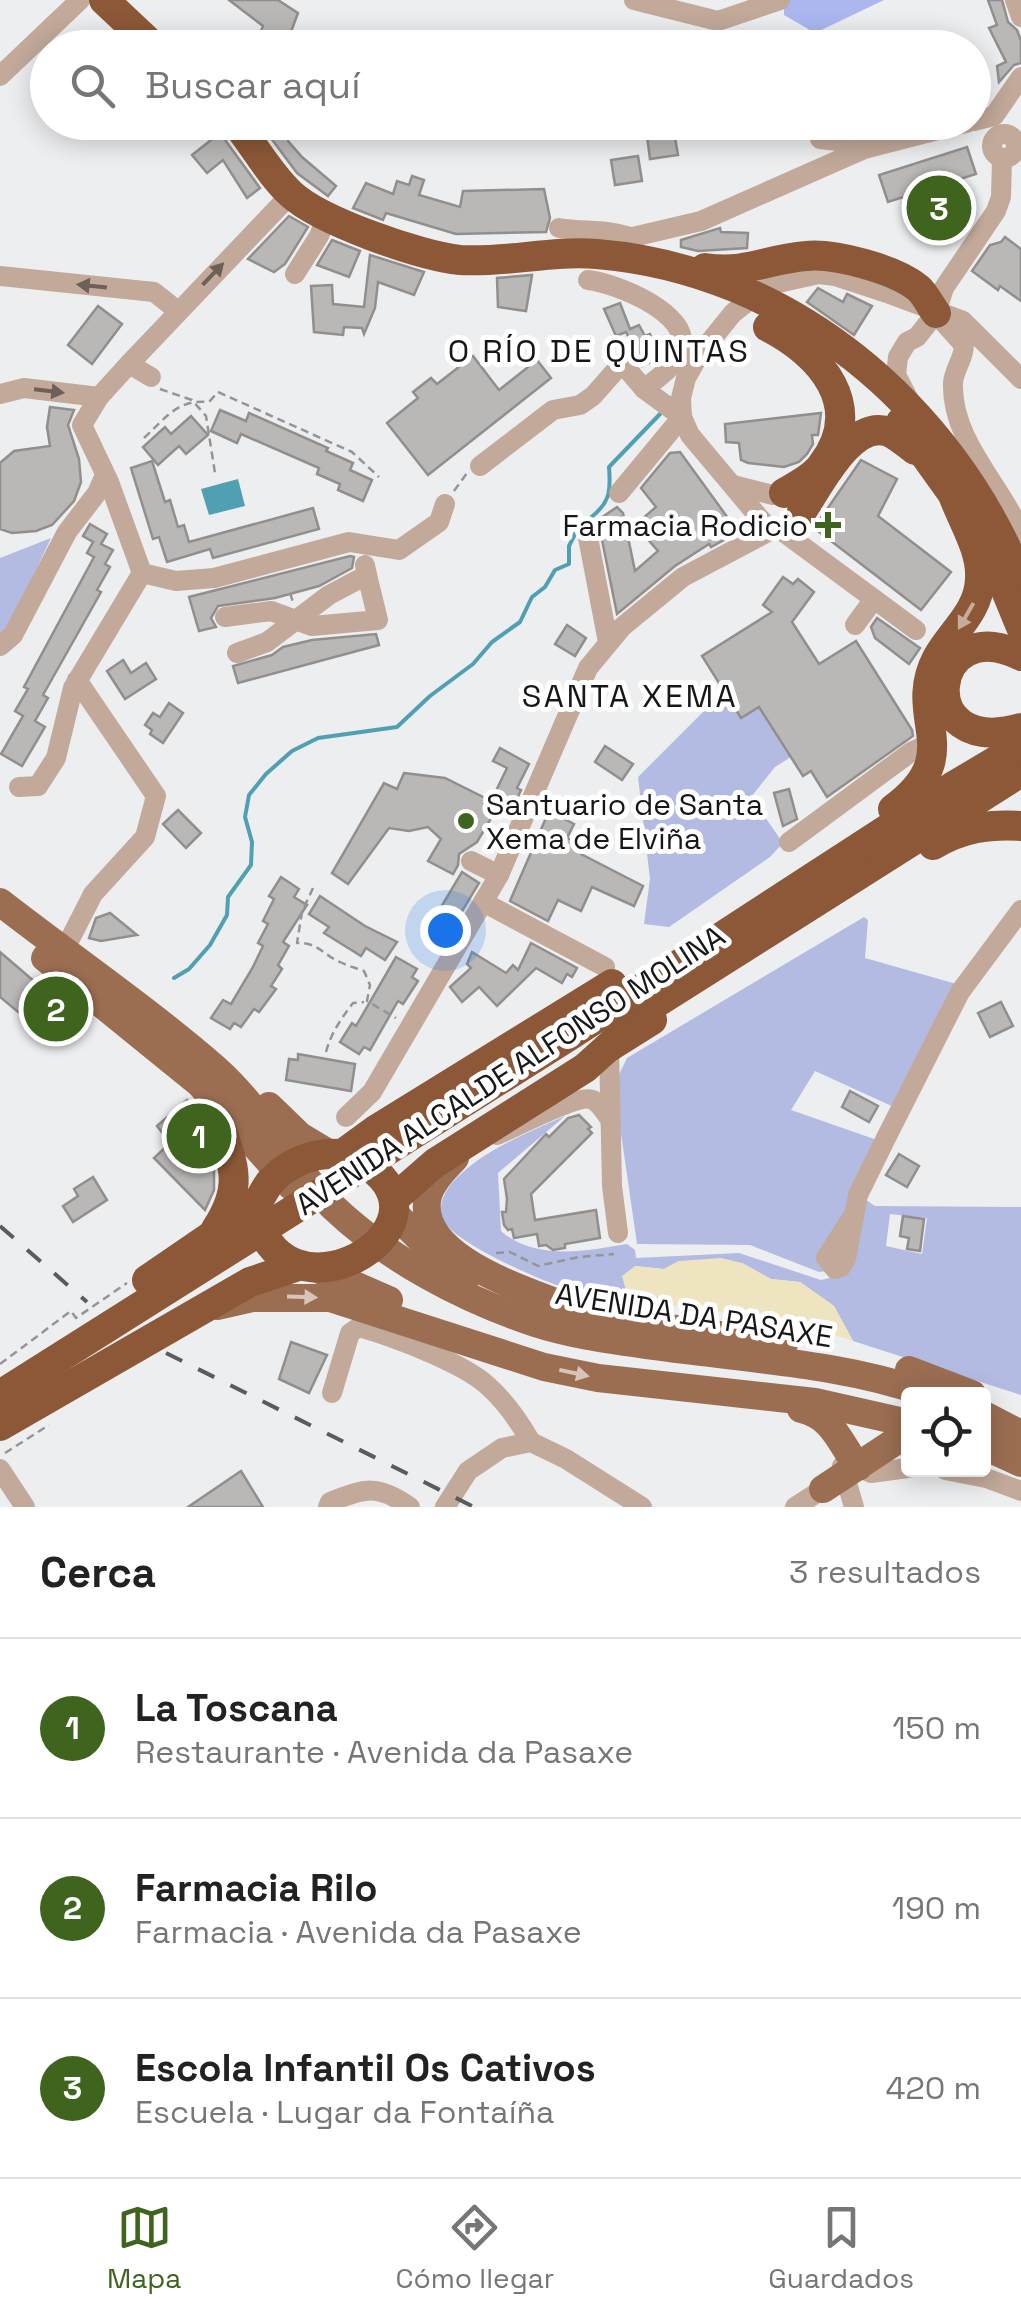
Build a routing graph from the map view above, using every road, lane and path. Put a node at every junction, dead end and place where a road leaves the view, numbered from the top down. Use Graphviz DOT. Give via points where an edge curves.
graph roads {
  1 [pos="80,0"];
  2 [pos="104,0"];
  3 [pos="634,0"];
  4 [pos="780,0"];
  5 [pos="1015,0"];
  6 [pos="1021,17"];
  7 [pos="48,30"];
  8 [pos="136,30"];
  9 [pos="30,48"];
  10 [pos="0,76"];
  11 [pos="1021,76"];
  12 [pos="996,134"];
  13 [pos="248,140"];
  14 [pos="826,140"];
  15 [pos="942,140"];
  16 [pos="871,148"];
  17 [pos="291,194"];
  18 [pos="327,216"];
  19 [pos="558,228"];
  20 [pos="639,232"];
  21 [pos="515,259"];
  22 [pos="592,267"];
  23 [pos="295,274"];
  24 [pos="0,276"];
  25 [pos="721,294"];
  26 [pos="178,311"];
  27 [pos="936,313"];
  28 [pos="776,321"];
  29 [pos="968,326"];
  30 [pos="129,364"];
  31 [pos="1021,379"];
  32 [pos="152,381"];
  33 [pos="644,388"];
  34 [pos="0,394"];
  35 [pos="1021,394"];
  36 [pos="100,398"];
  37 [pos="192,400"];
  38 [pos="958,412"];
  39 [pos="682,417"];
  40 [pos="144,438"];
  41 [pos="938,454"];
  42 [pos="480,466"];
  43 [pos="215,473"];
  44 [pos="105,474"];
  45 [pos="378,478"];
  46 [pos="952,492"];
  47 [pos="619,493"];
  48 [pos="445,504"];
  49 [pos="780,514"];
  50 [pos="1006,515"];
  51 [pos="586,527"];
  52 [pos="1021,532"];
  53 [pos="361,544"];
  54 [pos="1021,556"];
  55 [pos="142,573"];
  56 [pos="367,575"];
  57 [pos="1021,581"];
  58 [pos="874,598"];
  59 [pos="225,618"];
  60 [pos="297,618"];
  61 [pos="855,626"];
  62 [pos="1021,626"];
  63 [pos="916,630"];
  64 [pos="608,642"];
  65 [pos="0,646"];
  66 [pos="237,654"];
  67 [pos="1021,656"];
  68 [pos="77,680"];
  69 [pos="1021,728"];
  70 [pos="934,741"];
  71 [pos="1021,746"];
  72 [pos="1021,775"];
  73 [pos="19,786"];
  74 [pos="1021,826"];
  75 [pos="790,842"];
  76 [pos="472,861"];
  77 [pos="500,875"];
  78 [pos="313,888"];
  79 [pos="789,891"];
  80 [pos="0,900"];
  81 [pos="483,902"];
  82 [pos="1021,910"];
  83 [pos="0,920"];
  84 [pos="800,929"];
  85 [pos="70,939"];
  86 [pos="606,967"];
  87 [pos="72,980"];
  88 [pos="693,980"];
  89 [pos="367,1002"];
  90 [pos="411,1026"];
  91 [pos="588,1044"];
  92 [pos="515,1045"];
  93 [pos="326,1052"];
  94 [pos="262,1099"];
  95 [pos="346,1116"];
  96 [pos="609,1118"];
  97 [pos="219,1124"];
  98 [pos="377,1130"];
  99 [pos="476,1136"];
  100 [pos="337,1154"];
  101 [pos="262,1194"];
  102 [pos="396,1206"];
  103 [pos="854,1216"];
  104 [pos="618,1233"];
  105 [pos="210,1237"];
  106 [pos="614,1254"];
  107 [pos="314,1266"];
  108 [pos="492,1274"];
  109 [pos="206,1308"];
  110 [pos="76,1318"];
  111 [pos="598,1318"];
  112 [pos="481,1346"];
  113 [pos="0,1364"];
  114 [pos="0,1383"];
  115 [pos="671,1386"];
  116 [pos="907,1387"];
  117 [pos="955,1387"];
  118 [pos="332,1393"];
  119 [pos="0,1395"];
  120 [pos="901,1402"];
  121 [pos="991,1402"];
  122 [pos="0,1414"];
  123 [pos="1021,1416"];
  124 [pos="991,1419"];
  125 [pos="901,1420"];
  126 [pos="0,1426"];
  127 [pos="991,1431"];
  128 [pos="829,1432"];
  129 [pos="1021,1434"];
  130 [pos="901,1438"];
  131 [pos="531,1442"];
  132 [pos="1021,1446"];
  133 [pos="991,1449"];
  134 [pos="1021,1463"];
  135 [pos="0,1469"];
  136 [pos="901,1469"];
  137 [pos="842,1476"];
  138 [pos="981,1477"];
  139 [pos="1021,1491"];
  140 [pos="25,1507"];
  141 [pos="328,1507"];
  142 [pos="410,1507"];
  143 [pos="445,1507"];
  144 [pos="642,1507"];
  145 [pos="795,1507"];
  146 [pos="854,1507"];
  1 -- 7 [label="street"];
  2 -- 8 [label="highway"];
  3 -- 4 [label="street" via="718,22"];
  5 -- 6 [label="street"];
  9 -- 10 [label="street"];
  11 -- 12 [label="street"];
  12 -- 27 [label="street" via="1001,197 944,288"];
  13 -- 17 [label="highway"];
  14 -- 16 [label="street"];
  15 -- 16 [label="street"];
  16 -- 20 [label="street" via="701,221"];
  17 -- 18 [label="highway"];
  26 -- 17 [label="street, one-way"];
  18 -- 21 [label="highway" via="419,252"];
  18 -- 23 [label="street"];
  19 -- 20 [label="street"];
  20 -- 22 [label="street"];
  21 -- 22 [label="highway"];
  21 -- 25 [label="highway" via="582,263"];
  22 -- 25 [label="highway" via="660,264"];
  22 -- 27 [label="highway" via="672,259 740,271 802,256 836,257 908,282"];
  22 -- 33 [label="street" via="658,309 680,334 680,355"];
  26 -- 24 [label="street, one-way" via="154,292"];
  25 -- 28 [label="highway"];
  26 -- 30 [label="street"];
  27 -- 29 [label="street"];
  27 -- 38 [label="street" via="964,346 953,384"];
  27 -- 39 [label="street" via="835,276 768,285 699,355 682,389"];
  27 -- 41 [label="street" via="902,350 896,376"];
  28 -- 41 [label="highway" via="852,372"];
  28 -- 49 [label="highway" via="828,373 839,408 822,466"];
  29 -- 31 [label="street"];
  29 -- 35 [label="street"];
  30 -- 32 [label="street"];
  30 -- 36 [label="street"];
  32 -- 37 [label="path"];
  33 -- 39 [label="street"];
  33 -- 42 [label="street" via="622,363 580,405 553,410"];
  34 -- 36 [label="street, one-way" via="24,388"];
  36 -- 44 [label="street" via="82,426"];
  37 -- 40 [label="path"];
  37 -- 43 [label="path" via="206,416"];
  37 -- 45 [label="path" via="209,402 218,392 352,452"];
  38 -- 50 [label="street"];
  38 -- 52 [label="street" via="965,439"];
  39 -- 47 [label="street"];
  39 -- 49 [label="street" via="696,444 734,484"];
  41 -- 46 [label="highway"];
  41 -- 49 [label="highway" via="891,433 861,435"];
  41 -- 50 [label="highway"];
  42 -- 48 [label="path" via="465,474"];
  44 -- 55 [label="street"];
  44 -- 65 [label="street"];
  46 -- 62 [label="highway"];
  46 -- 70 [label="highway, one-way" via="976,550 980,579 970,614 929,680"];
  48 -- 53 [label="street" via="439,522 399,550"];
  49 -- 58 [label="street"];
  49 -- 64 [label="street" via="683,577"];
  50 -- 54 [label="highway"];
  50 -- 57 [label="highway"];
  51 -- 64 [label="street"];
  53 -- 55 [label="street" via="214,578 176,581"];
  53 -- 56 [label="street"];
  55 -- 68 [label="street"];
  56 -- 60 [label="street"];
  56 -- 60 [label="street" via="378,620 312,626"];
  58 -- 61 [label="street"];
  58 -- 63 [label="street"];
  59 -- 60 [label="street" via="271,611"];
  60 -- 66 [label="street" via="267,642"];
  64 -- 77 [label="street" via="588,668"];
  67 -- 69 [label="highway" via="987,645 957,656 943,694 947,709 969,729 984,734"];
  68 -- 73 [label="street" via="56,758 38,786"];
  68 -- 85 [label="street" via="156,796 145,837 93,894"];
  70 -- 75 [label="street"];
  70 -- 92 [label="highway" via="928,772 892,810"];
  71 -- 79 [label="highway, AVENIDA ALCALDE ALFONSO MOLINA"];
  72 -- 88 [label="highway, AVENIDA ALCALDE ALFONSO MOLINA"];
  74 -- 84 [label="highway" via="992,824 938,842"];
  76 -- 77 [label="street"];
  77 -- 81 [label="street"];
  78 -- 89 [label="path" via="296,942 324,948 337,962 364,971"];
  79 -- 91 [label="highway, AVENIDA ALCALDE ALFONSO MOLINA"];
  79 -- 92 [label="highway"];
  80 -- 85 [label="main road"];
  80 -- 116 [label="main road, AVENIDA DA PASAXE" via="219,1072 332,1206 398,1259 536,1324 817,1366"];
  81 -- 86 [label="street"];
  81 -- 90 [label="street"];
  82 -- 103 [label="street" via="960,992"];
  83 -- 87 [label="main road, AVENIDA DA PASAXE"];
  84 -- 88 [label="highway"];
  84 -- 91 [label="highway"];
  85 -- 94 [label="main road" via="203,1042"];
  87 -- 97 [label="main road" via="93,1012"];
  87 -- 120 [label="main road, AVENIDA DA PASAXE" via="200,1084 318,1217 384,1270 428,1295 567,1348 814,1381"];
  88 -- 91 [label="highway, AVENIDA ALCALDE ALFONSO MOLINA"];
  89 -- 90 [label="path"];
  89 -- 93 [label="path" via="353,1003"];
  90 -- 95 [label="street" via="372,1092"];
  91 -- 96 [label="street" via="612,1101"];
  91 -- 99 [label="highway" via="585,1068"];
  91 -- 119 [label="highway, AVENIDA ALCALDE ALFONSO MOLINA"];
  91 -- 122 [label="highway, AVENIDA ALCALDE ALFONSO MOLINA"];
  92 -- 98 [label="highway"];
  94 -- 98 [label="main road" via="336,1136"];
  94 -- 100 [label="main road" via="300,1136"];
  96 -- 99 [label="street" via="588,1098 496,1136"];
  96 -- 104 [label="street"];
  97 -- 101 [label="main road"];
  97 -- 105 [label="highway" via="235,1168 234,1193"];
  98 -- 100 [label="highway"];
  99 -- 102 [label="highway" via="435,1163"];
  99 -- 108 [label="main road" via="436,1179 427,1214 442,1243"];
  100 -- 101 [label="highway" via="294,1164"];
  100 -- 102 [label="highway" via="380,1173"];
  101 -- 105 [label="highway"];
  101 -- 107 [label="highway" via="264,1239 274,1252"];
  102 -- 107 [label="highway" via="378,1244 357,1258"];
  102 -- 111 [label="main road" via="445,1264 535,1304"];
  105 -- 114 [label="highway"];
  106 -- 108 [label="path" via="538,1266 510,1252 490,1253"];
  107 -- 109 [label="highway" via="250,1282"];
  107 -- 112 [label="main road"];
  108 -- 111 [label="main road"];
  109 -- 112 [label="main road, one-way" via="252,1298 330,1298"];
  109 -- 126 [label="highway"];
  110 -- 113 [label="path" via="71,1312"];
  111 -- 117 [label="main road" via="852,1354"];
  112 -- 115 [label="main road, one-way" via="544,1367"];
  115 -- 125 [label="main road" via="816,1402"];
  115 -- 128 [label="main road" via="817,1413"];
  118 -- 131 [label="street" via="350,1333 359,1328 485,1382"];
  121 -- 123 [label="main road"];
  124 -- 129 [label="main road"];
  127 -- 132 [label="main road"];
  128 -- 137 [label="main road"];
  128 -- 137 [label="main road" via="828,1474"];
  130 -- 137 [label="main road"];
  131 -- 143 [label="street" via="502,1448 468,1471"];
  131 -- 144 [label="street"];
  133 -- 134 [label="main road"];
  135 -- 140 [label="street"];
  136 -- 137 [label="street"];
  137 -- 145 [label="street"];
  137 -- 146 [label="street"];
  138 -- 139 [label="street"];
  141 -- 142 [label="street" via="375,1490"];
}
